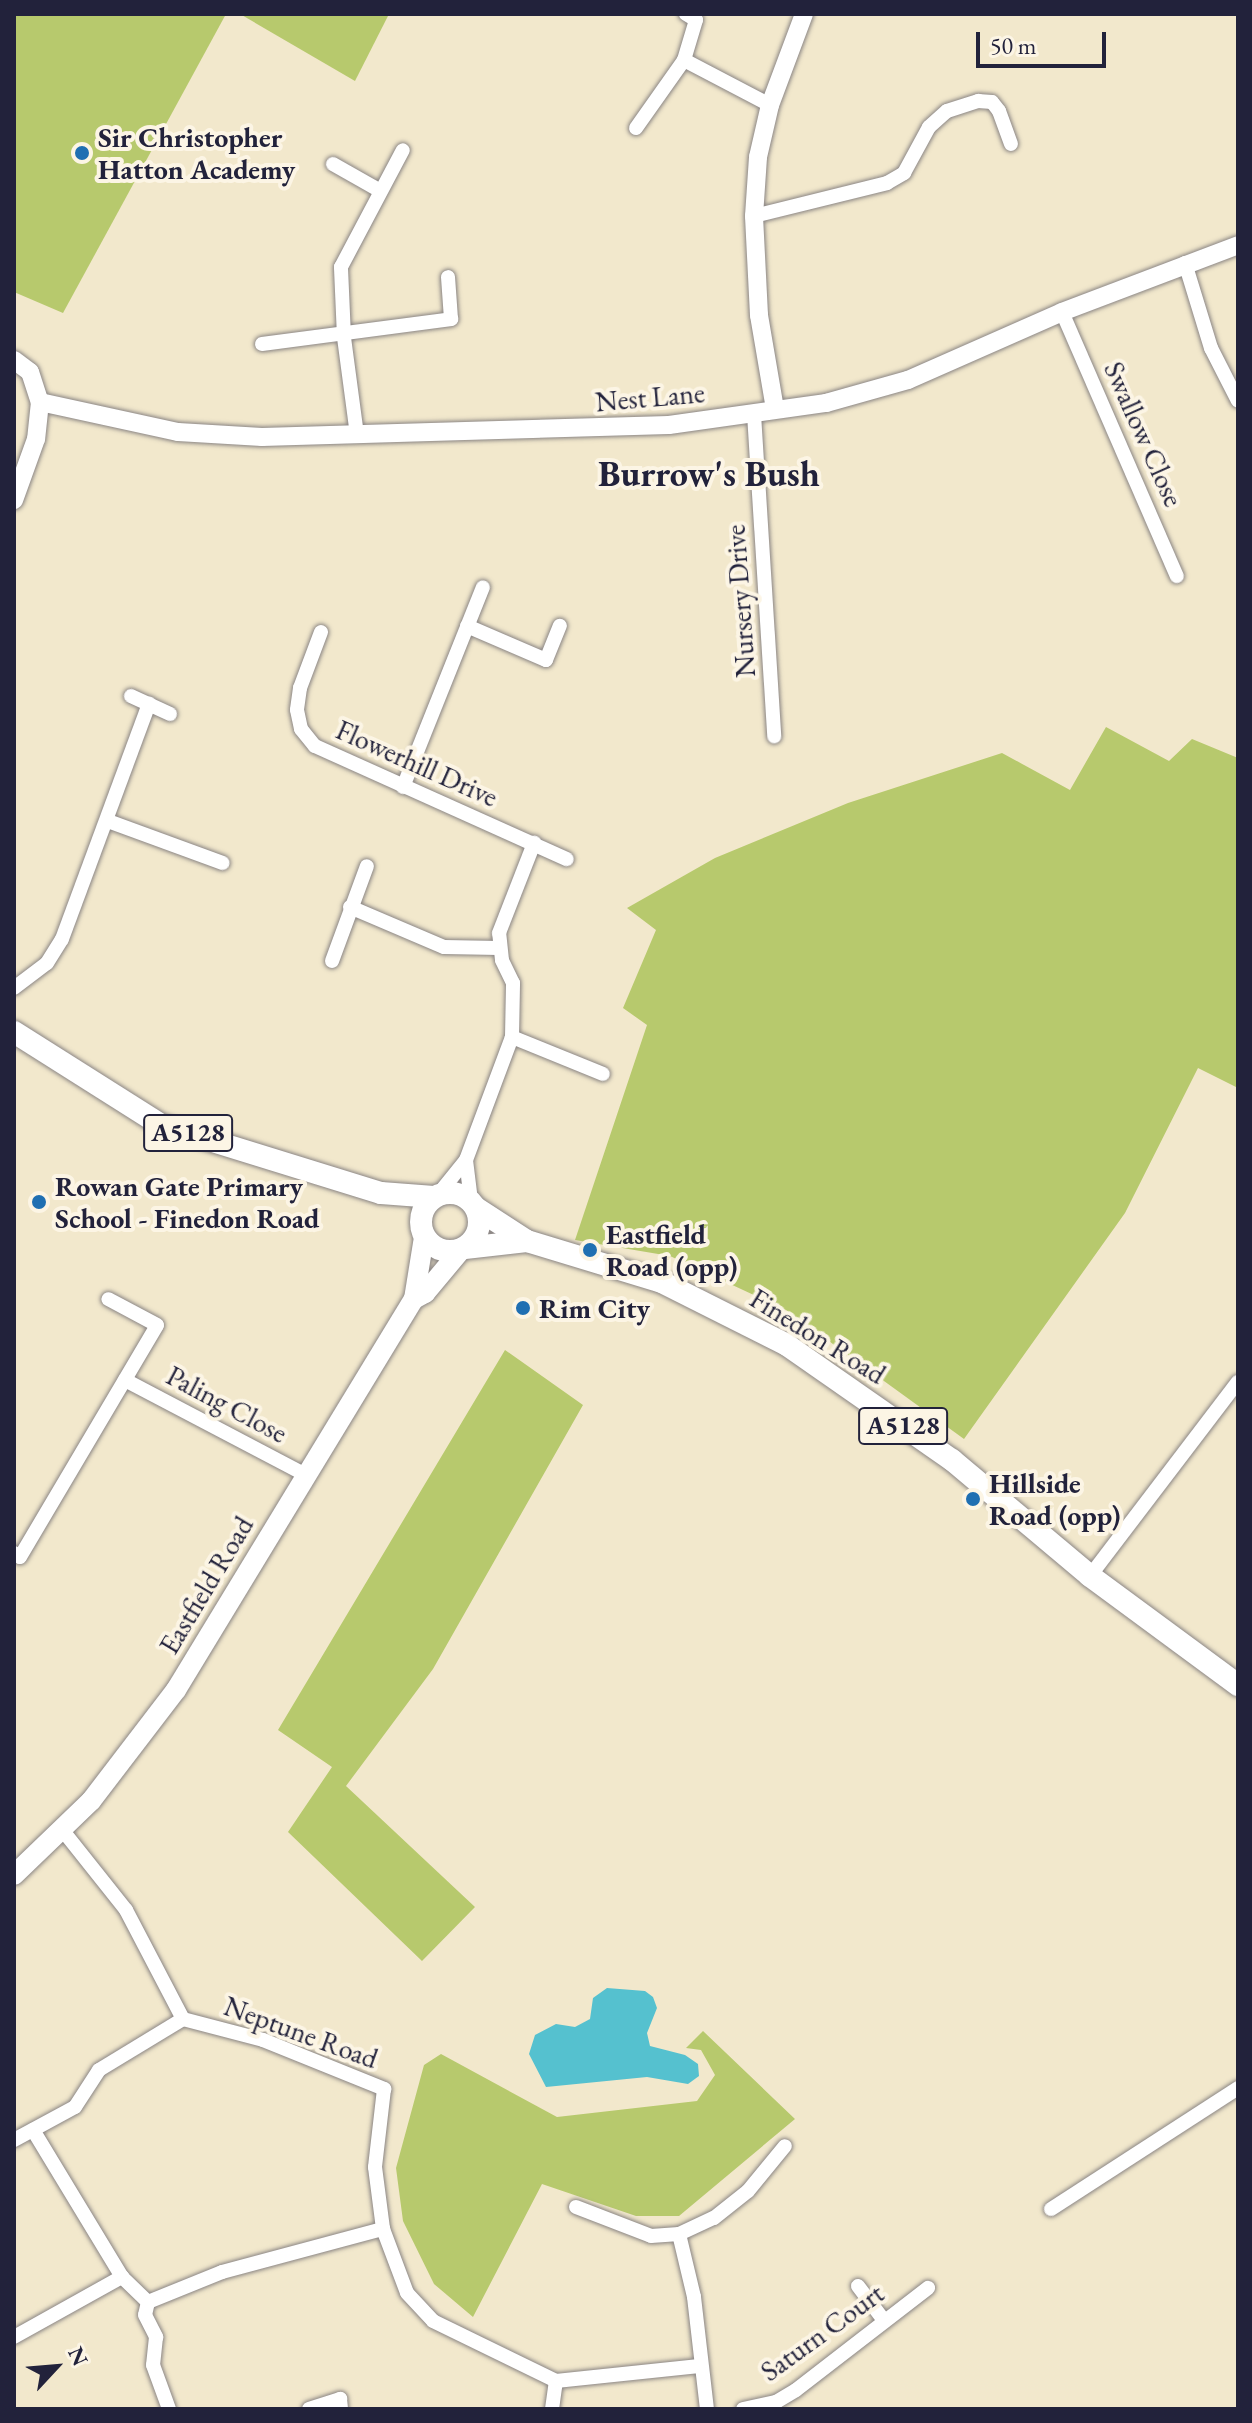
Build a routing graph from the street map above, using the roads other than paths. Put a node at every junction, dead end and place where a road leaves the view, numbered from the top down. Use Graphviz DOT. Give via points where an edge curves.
graph roads {
  1 [pos="686,14"];
  2 [pos="804,14"];
  3 [pos="684,60"];
  4 [pos="770,105"];
  5 [pos="636,128"];
  6 [pos="1011,144"];
  7 [pos="403,150"];
  8 [pos="333,164"];
  9 [pos="379,190"];
  10 [pos="754,216"];
  11 [pos="1238,245"];
  12 [pos="1185,263"];
  13 [pos="448,277"];
  14 [pos="1062,312"];
  15 [pos="344,337"];
  16 [pos="262,344"];
  17 [pos="14,360"];
  18 [pos="1238,401"];
  19 [pos="40,402"];
  20 [pos="775,409"];
  21 [pos="754,414"];
  22 [pos="357,435"];
  23 [pos="14,500"];
  24 [pos="1177,576"];
  25 [pos="483,587"];
  26 [pos="467,626"];
  27 [pos="560,626"];
  28 [pos="321,632"];
  29 [pos="131,696"];
  30 [pos="149,704"];
  31 [pos="170,714"];
  32 [pos="774,736"];
  33 [pos="403,787"];
  34 [pos="108,821"];
  35 [pos="534,843"];
  36 [pos="567,859"];
  37 [pos="223,863"];
  38 [pos="367,866"];
  39 [pos="350,907"];
  40 [pos="499,948"];
  41 [pos="332,961"];
  42 [pos="14,988"];
  43 [pos="14,1032"];
  44 [pos="512,1037"];
  45 [pos="603,1074"];
  46 [pos="466,1160"];
  47 [pos="381,1193"];
  48 [pos="435,1196"];
  49 [pos="473,1205"];
  50 [pos="423,1233"];
  51 [pos="527,1241"];
  52 [pos="463,1249"];
  53 [pos="108,1299"];
  54 [pos="414,1299"];
  55 [pos="125,1380"];
  56 [pos="1236,1392"];
  57 [pos="306,1475"];
  58 [pos="14,1553"];
  59 [pos="1090,1576"];
  60 [pos="1238,1685"];
  61 [pos="64,1832"];
  62 [pos="14,1875"];
  63 [pos="183,2019"];
  64 [pos="1238,2088"];
  65 [pos="33,2130"];
  66 [pos="14,2140"];
  67 [pos="785,2146"];
  68 [pos="576,2207"];
  69 [pos="1051,2209"];
  70 [pos="383,2229"];
  71 [pos="679,2234"];
  72 [pos="122,2277"];
  73 [pos="858,2286"];
  74 [pos="928,2288"];
  75 [pos="148,2302"];
  76 [pos="883,2319"];
  77 [pos="14,2337"];
  78 [pos="699,2366"];
  79 [pos="556,2381"];
  80 [pos="169,2409"];
  81 [pos="309,2409"];
  82 [pos="341,2409"];
  83 [pos="552,2409"];
  84 [pos="707,2409"];
  85 [pos="743,2409"];
  1 -- 3 [label="street" via="696,20"];
  2 -- 4 [label="street"];
  3 -- 4 [label="street"];
  3 -- 5 [label="street"];
  4 -- 10 [label="street" via="758,157"];
  6 -- 10 [label="street" via="999,111 992,102 978,101 947,111 929,127 904,173 887,183"];
  7 -- 9 [label="street"];
  8 -- 9 [label="street"];
  9 -- 15 [label="street" via="341,267"];
  10 -- 20 [label="street" via="759,315"];
  11 -- 12 [label="street, Nest Lane"];
  12 -- 14 [label="street, Nest Lane"];
  12 -- 18 [label="street" via="1211,348"];
  13 -- 15 [label="street" via="451,319"];
  14 -- 20 [label="street, Nest Lane" via="908,380 826,403"];
  14 -- 24 [label="street, Swallow Close"];
  15 -- 16 [label="street"];
  15 -- 22 [label="street"];
  17 -- 19 [label="street" via="30,372"];
  19 -- 22 [label="street, Nest Lane" via="178,432"];
  19 -- 23 [label="street" via="36,439"];
  20 -- 21 [label="street, Nest Lane"];
  21 -- 22 [label="street, Nest Lane" via="587,432"];
  21 -- 32 [label="street, Nursery Drive"];
  25 -- 26 [label="street"];
  26 -- 27 [label="street" via="546,660"];
  26 -- 33 [label="street"];
  28 -- 33 [label="street, Flowerhill Drive" via="300,688 301,729 315,746"];
  29 -- 30 [label="street"];
  30 -- 31 [label="street"];
  30 -- 34 [label="street"];
  33 -- 35 [label="street, Flowerhill Drive"];
  34 -- 37 [label="street"];
  34 -- 42 [label="street" via="62,939 47,963"];
  35 -- 36 [label="street, Flowerhill Drive"];
  35 -- 40 [label="street" via="499,933"];
  38 -- 39 [label="street"];
  39 -- 40 [label="street" via="444,947"];
  39 -- 41 [label="street"];
  40 -- 44 [label="street" via="513,983"];
  43 -- 47 [label="main road, A5128" via="161,1125"];
  44 -- 45 [label="street"];
  44 -- 46 [label="street"];
  46 -- 48 [label="street"];
  46 -- 49 [label="street"];
  47 -- 48 [label="main road, A5128"];
  47 -- 50 [label="main road, A5128"];
  48 -- 49 [label="main road" via="455,1193"];
  48 -- 50 [label="main road" via="422,1211"];
  49 -- 51 [label="main road, Finedon Road / A5128"];
  49 -- 52 [label="main road" via="479,1226"];
  50 -- 52 [label="main road" via="436,1249"];
  50 -- 54 [label="main road, Eastfield Road"];
  51 -- 52 [label="main road, Finedon Road / A5128"];
  51 -- 59 [label="main road, Finedon Road / A5128" via="662,1282 787,1345 952,1460"];
  52 -- 54 [label="main road, Eastfield Road"];
  53 -- 55 [label="street, Paling Close" via="157,1325"];
  54 -- 57 [label="main road, Eastfield Road"];
  55 -- 57 [label="street, Paling Close"];
  55 -- 58 [label="street, Paling Close" via="20,1557"];
  56 -- 59 [label="street"];
  57 -- 61 [label="main road, Eastfield Road" via="176,1690"];
  59 -- 60 [label="main road, Finedon Road / A5128"];
  61 -- 62 [label="main road, Eastfield Road"];
  61 -- 63 [label="street, Neptune Road" via="126,1910"];
  63 -- 65 [label="street" via="99,2070 75,2107"];
  63 -- 70 [label="street, Neptune Road" via="263,2040 384,2089 375,2167"];
  64 -- 69 [label="street"];
  65 -- 66 [label="street"];
  65 -- 72 [label="street"];
  67 -- 71 [label="street" via="748,2191 714,2218"];
  68 -- 71 [label="street" via="651,2236"];
  70 -- 75 [label="street" via="222,2272"];
  70 -- 79 [label="street, Neptune Road" via="407,2293 433,2321"];
  71 -- 78 [label="street" via="694,2297"];
  72 -- 75 [label="street"];
  72 -- 77 [label="street"];
  73 -- 76 [label="street"];
  74 -- 76 [label="street, Saturn Court"];
  75 -- 80 [label="street" via="145,2315 156,2337 153,2365"];
  76 -- 85 [label="street, Saturn Court" via="796,2390 776,2402"];
  78 -- 79 [label="street"];
  78 -- 84 [label="street"];
  79 -- 83 [label="street"];
  81 -- 82 [label="street" via="340,2399"];
}
